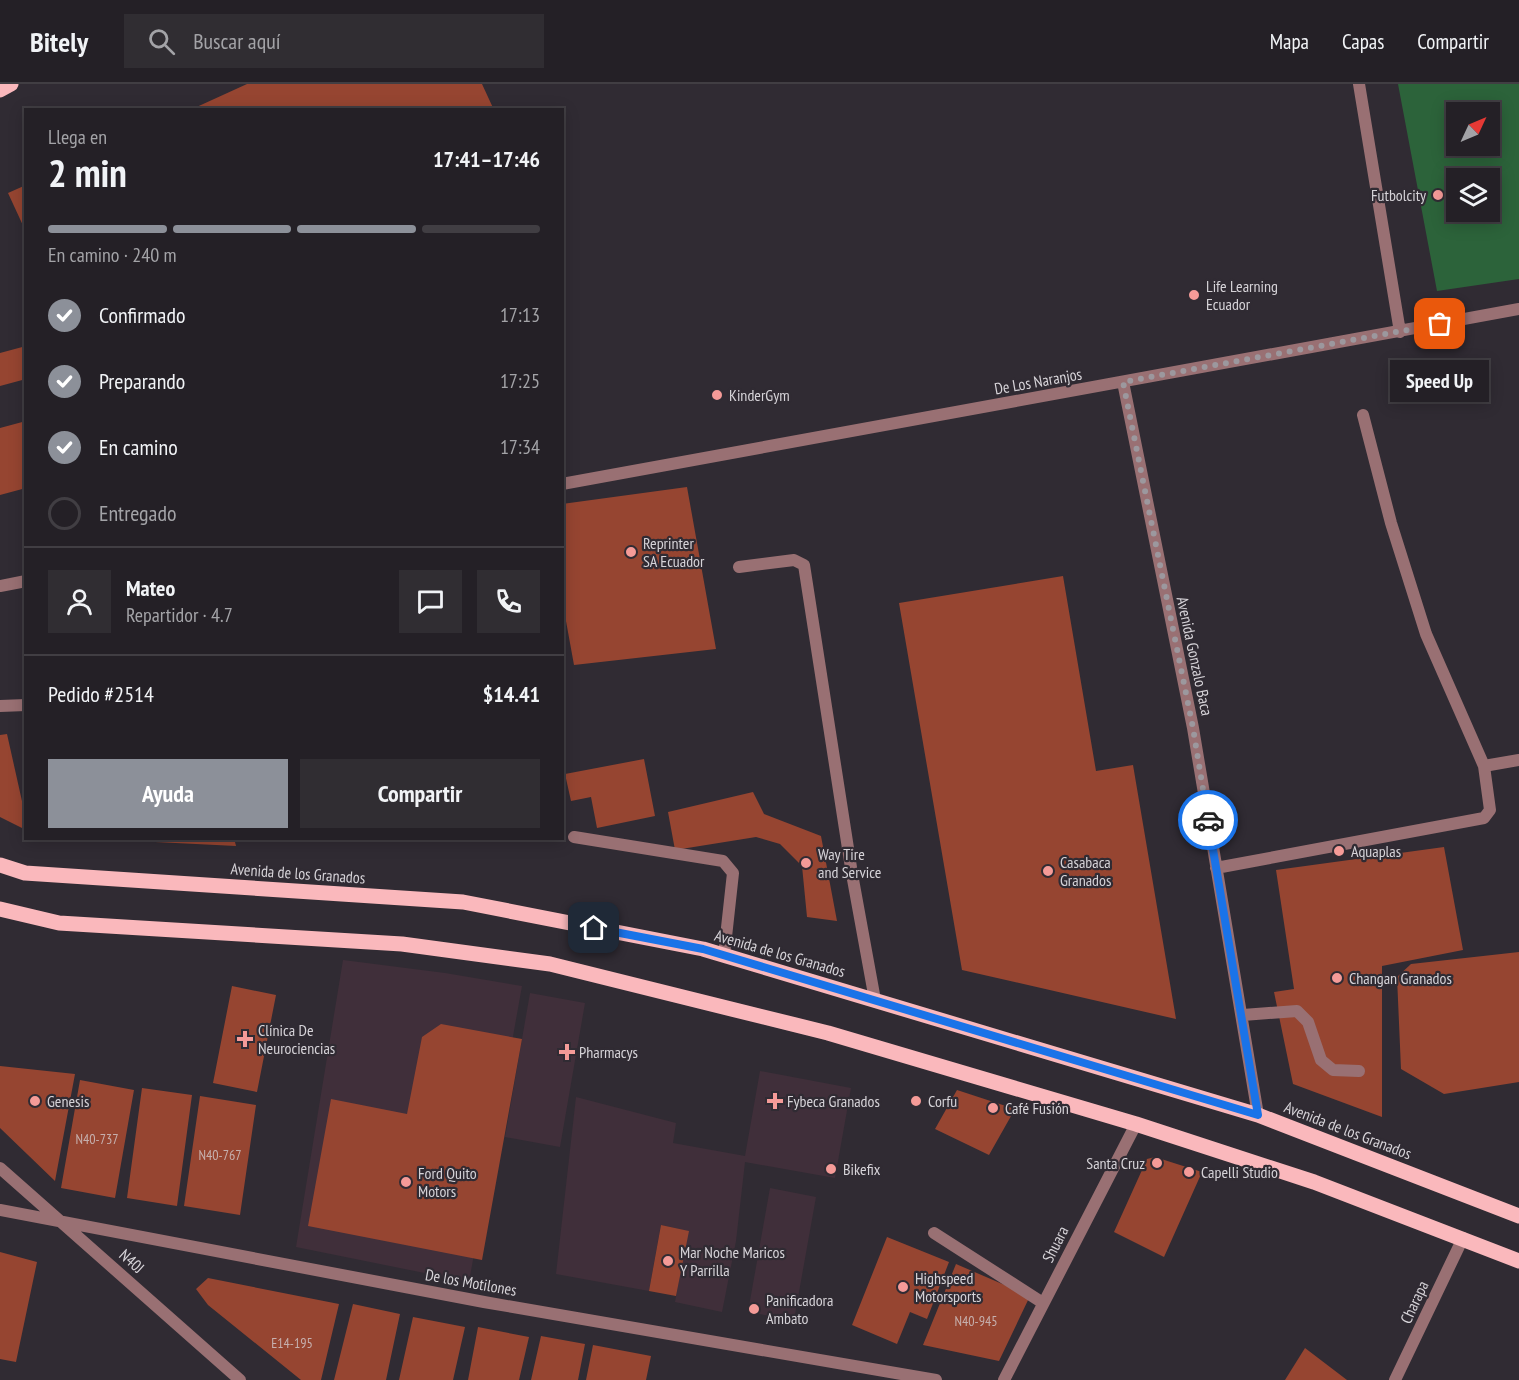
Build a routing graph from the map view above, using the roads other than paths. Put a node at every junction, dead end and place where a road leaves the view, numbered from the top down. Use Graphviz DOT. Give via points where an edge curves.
graph roads {
  1 [pos="11,84"];
  2 [pos="1359,84"];
  3 [pos="0,90"];
  4 [pos="1519,309"];
  5 [pos="1400,332"];
  6 [pos="1123,382"];
  7 [pos="1363,415"];
  8 [pos="564,484"];
  9 [pos="739,567"];
  10 [pos="24,581"];
  11 [pos="0,586"];
  12 [pos="24,705"];
  13 [pos="0,706"];
  14 [pos="1519,760"];
  15 [pos="1484,766"];
  16 [pos="574,837"];
  17 [pos="0,865"];
  18 [pos="1216,868"];
  19 [pos="0,909"];
  20 [pos="724,955"];
  21 [pos="875,1000"];
  22 [pos="1243,1015"];
  23 [pos="1359,1071"];
  24 [pos="1258,1115"];
  25 [pos="1136,1124"];
  26 [pos="0,1168"];
  27 [pos="0,1210"];
  28 [pos="1519,1216"];
  29 [pos="64,1224"];
  30 [pos="934,1233"];
  31 [pos="1463,1238"];
  32 [pos="1516,1260"];
  33 [pos="1043,1303"];
  34 [pos="240,1380"];
  35 [pos="936,1380"];
  36 [pos="1004,1380"];
  37 [pos="1395,1380"];
  1 -- 3 [label="main road"];
  2 -- 5 [label="street"];
  4 -- 5 [label="street, De Los Naranjos"];
  5 -- 6 [label="street, De Los Naranjos"];
  6 -- 8 [label="street, De Los Naranjos"];
  6 -- 18 [label="street, Avenida Gonzalo Baca" via="1193,728"];
  7 -- 15 [label="street" via="1426,634"];
  9 -- 21 [label="street" via="794,560 804,565"];
  10 -- 11 [label="street"];
  12 -- 13 [label="street"];
  14 -- 15 [label="street"];
  15 -- 18 [label="street" via="1490,810 1484,818"];
  16 -- 20 [label="street" via="723,861 732,873"];
  17 -- 20 [label="main road, Avenida de los Granados" via="25,873 463,902"];
  18 -- 22 [label="street, Avenida Gonzalo Baca"];
  19 -- 25 [label="main road" via="59,923 402,944 550,964 828,1033"];
  20 -- 21 [label="main road, Avenida de los Granados"];
  21 -- 24 [label="main road, Avenida de los Granados"];
  22 -- 23 [label="street" via="1297,1011 1308,1022 1321,1060 1333,1070"];
  22 -- 24 [label="street, Avenida Gonzalo Baca"];
  24 -- 28 [label="main road, Avenida de los Granados"];
  25 -- 31 [label="main road" via="1314,1182"];
  25 -- 33 [label="street, Shuara"];
  26 -- 29 [label="street, N40J"];
  27 -- 29 [label="street, De los Motilones"];
  29 -- 34 [label="street, N40J"];
  29 -- 35 [label="street, De los Motilones" via="750,1350"];
  30 -- 33 [label="street"];
  31 -- 32 [label="main road"];
  31 -- 37 [label="street, Charapa"];
  33 -- 36 [label="street, Shuara"];
}
